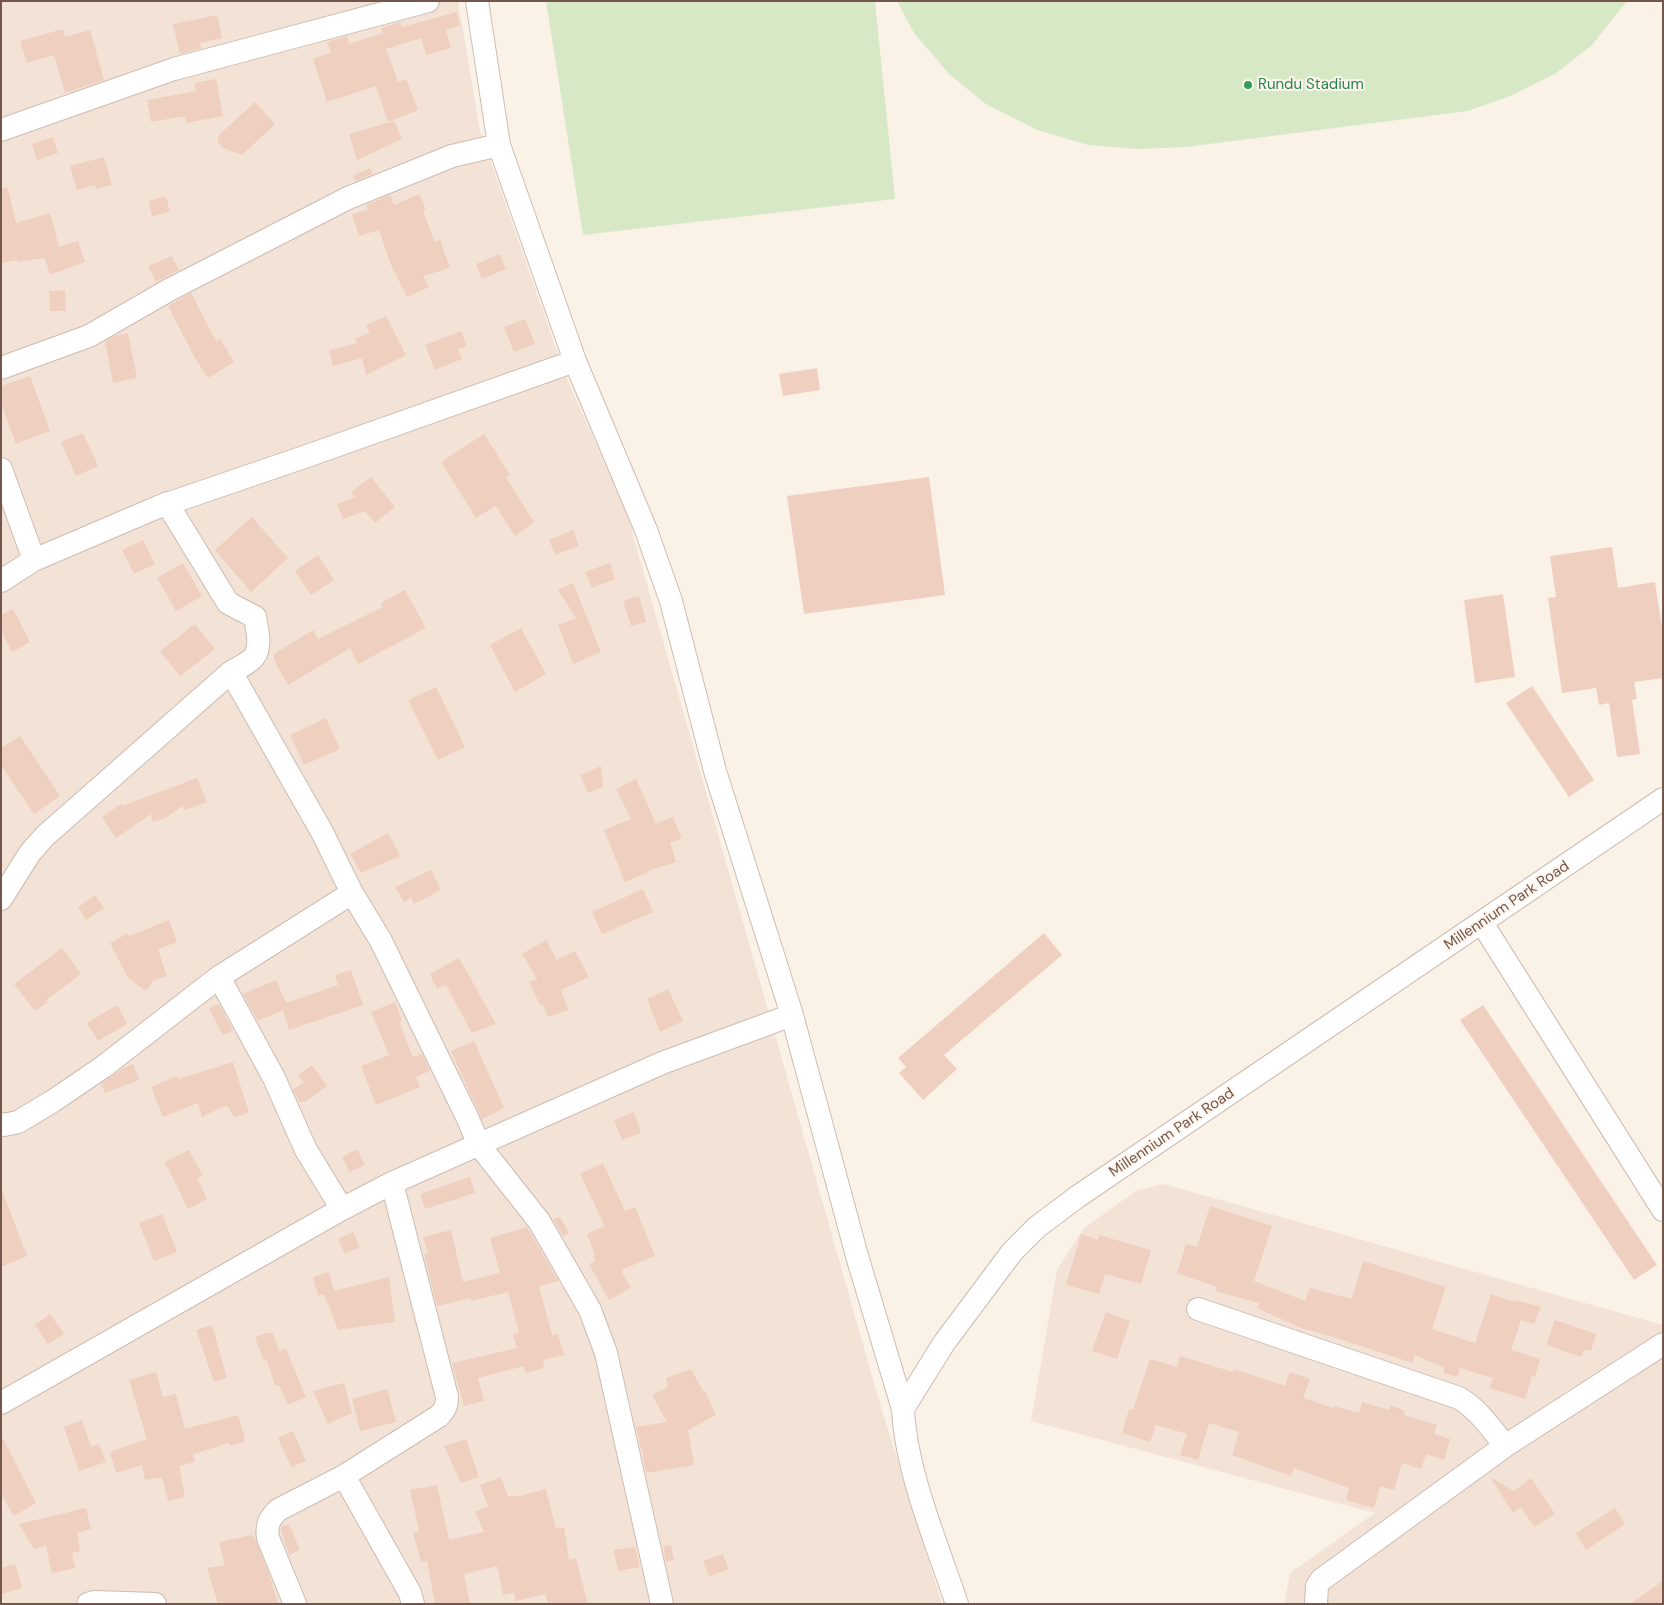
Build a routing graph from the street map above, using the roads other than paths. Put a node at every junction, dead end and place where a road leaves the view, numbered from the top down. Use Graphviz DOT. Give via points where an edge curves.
graph roads {
  1 [pos="428,1"];
  2 [pos="477,1"];
  3 [pos="1,130"];
  4 [pos="499,145"];
  5 [pos="575,361"];
  6 [pos="1,368"];
  7 [pos="1,469"];
  8 [pos="167,503"];
  9 [pos="34,560"];
  10 [pos="1,581"];
  11 [pos="231,672"];
  12 [pos="1663,799"];
  13 [pos="352,893"];
  14 [pos="1,900"];
  15 [pos="1482,923"];
  16 [pos="219,977"];
  17 [pos="792,1015"];
  18 [pos="1,1124"];
  19 [pos="479,1146"];
  20 [pos="392,1183"];
  21 [pos="342,1208"];
  22 [pos="1663,1210"];
  23 [pos="1198,1309"];
  24 [pos="1663,1344"];
  25 [pos="1,1403"];
  26 [pos="902,1409"];
  27 [pos="1505,1446"];
  28 [pos="344,1476"];
  29 [pos="88,1604"];
  30 [pos="155,1604"];
  31 [pos="295,1604"];
  32 [pos="412,1604"];
  33 [pos="662,1604"];
  34 [pos="957,1604"];
  35 [pos="1316,1604"];
  1 -- 3 [label="street" via="174,69"];
  2 -- 4 [label="street"];
  4 -- 5 [label="street"];
  4 -- 6 [label="street" via="452,156 348,198 169,290 89,336"];
  5 -- 8 [label="street"];
  5 -- 17 [label="street" via="646,530 671,601 715,771"];
  7 -- 9 [label="street"];
  8 -- 9 [label="street"];
  8 -- 11 [label="street" via="228,604 254,617 258,645 254,657"];
  9 -- 10 [label="street"];
  11 -- 13 [label="street" via="322,832"];
  11 -- 14 [label="street" via="45,836 30,853"];
  12 -- 15 [label="street, Millennium Park Road"];
  13 -- 16 [label="street"];
  13 -- 19 [label="street" via="381,941"];
  15 -- 22 [label="street"];
  15 -- 26 [label="street, Millennium Park Road" via="1037,1227 986,1285"];
  16 -- 18 [label="street" via="103,1068 18,1122"];
  16 -- 21 [label="street" via="274,1078 306,1150"];
  17 -- 19 [label="street" via="662,1063"];
  17 -- 26 [label="street"];
  19 -- 20 [label="street"];
  19 -- 33 [label="street" via="539,1221 590,1310 606,1353"];
  20 -- 21 [label="street"];
  20 -- 28 [label="street" via="447,1404 439,1416"];
  21 -- 25 [label="street"];
  23 -- 27 [label="street" via="1459,1398 1480,1414"];
  24 -- 27 [label="street"];
  26 -- 34 [label="street" via="916,1482"];
  27 -- 35 [label="street" via="1321,1580 1317,1586"];
  28 -- 31 [label="street" via="278,1510 268,1522 268,1538"];
  28 -- 32 [label="street" via="410,1593"];
  29 -- 30 [label="street"];
}
